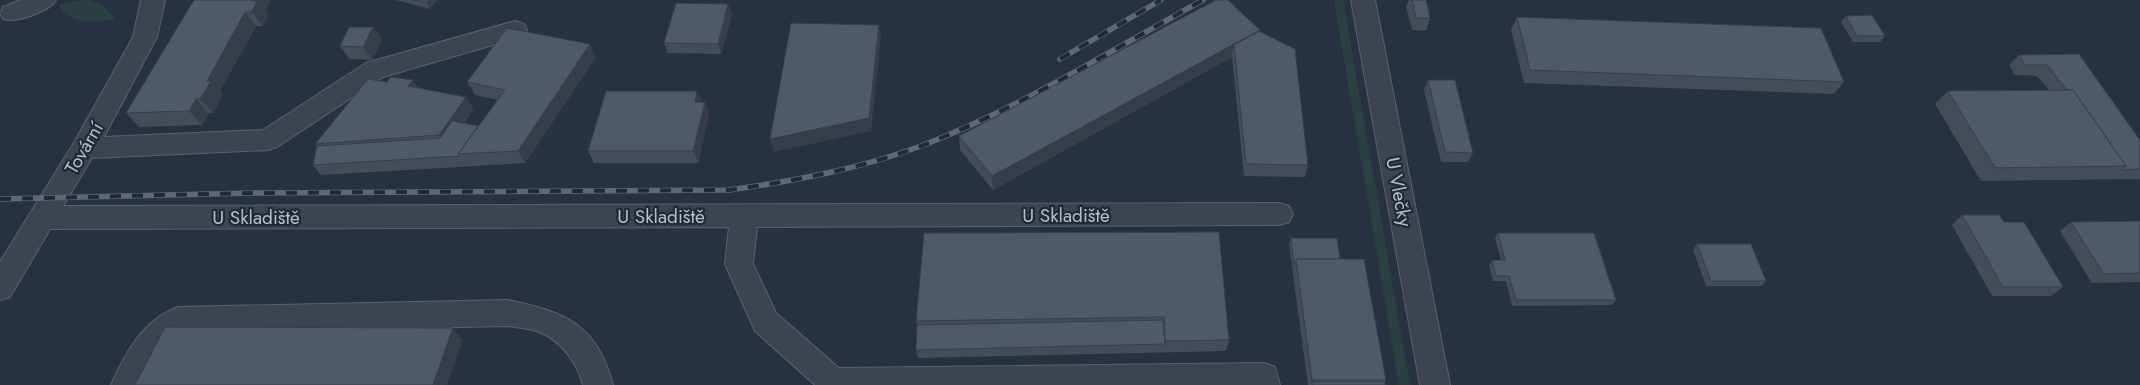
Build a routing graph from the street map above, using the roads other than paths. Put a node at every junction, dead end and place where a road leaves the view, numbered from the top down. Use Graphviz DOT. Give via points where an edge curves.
graph roads {
  1 [pos="44,0"];
  2 [pos="152,0"];
  3 [pos="1363,0"];
  4 [pos="12,14"];
  5 [pos="515,30"];
  6 [pos="84,148"];
  7 [pos="1279,214"];
  8 [pos="744,215"];
  9 [pos="43,218"];
  10 [pos="0,288"];
  11 [pos="833,383"];
  12 [pos="126,385"];
  13 [pos="598,385"];
  14 [pos="1265,385"];
  15 [pos="1435,385"];
  1 -- 4 [label="street"];
  2 -- 6 [label="street, Tovární" via="145,37"];
  3 -- 15 [label="street, U Vlečky"];
  5 -- 6 [label="street" via="375,70 268,140"];
  6 -- 9 [label="street, Tovární"];
  7 -- 8 [label="street, U Skladiště"];
  8 -- 9 [label="street, U Skladiště"];
  8 -- 11 [label="street" via="739,264 765,322"];
  9 -- 10 [label="street, Tovární"];
  11 -- 14 [label="street" via="1264,377"];
  12 -- 13 [label="street" via="152,339 165,326 178,320 508,313 549,323 578,342 596,373"];
}
